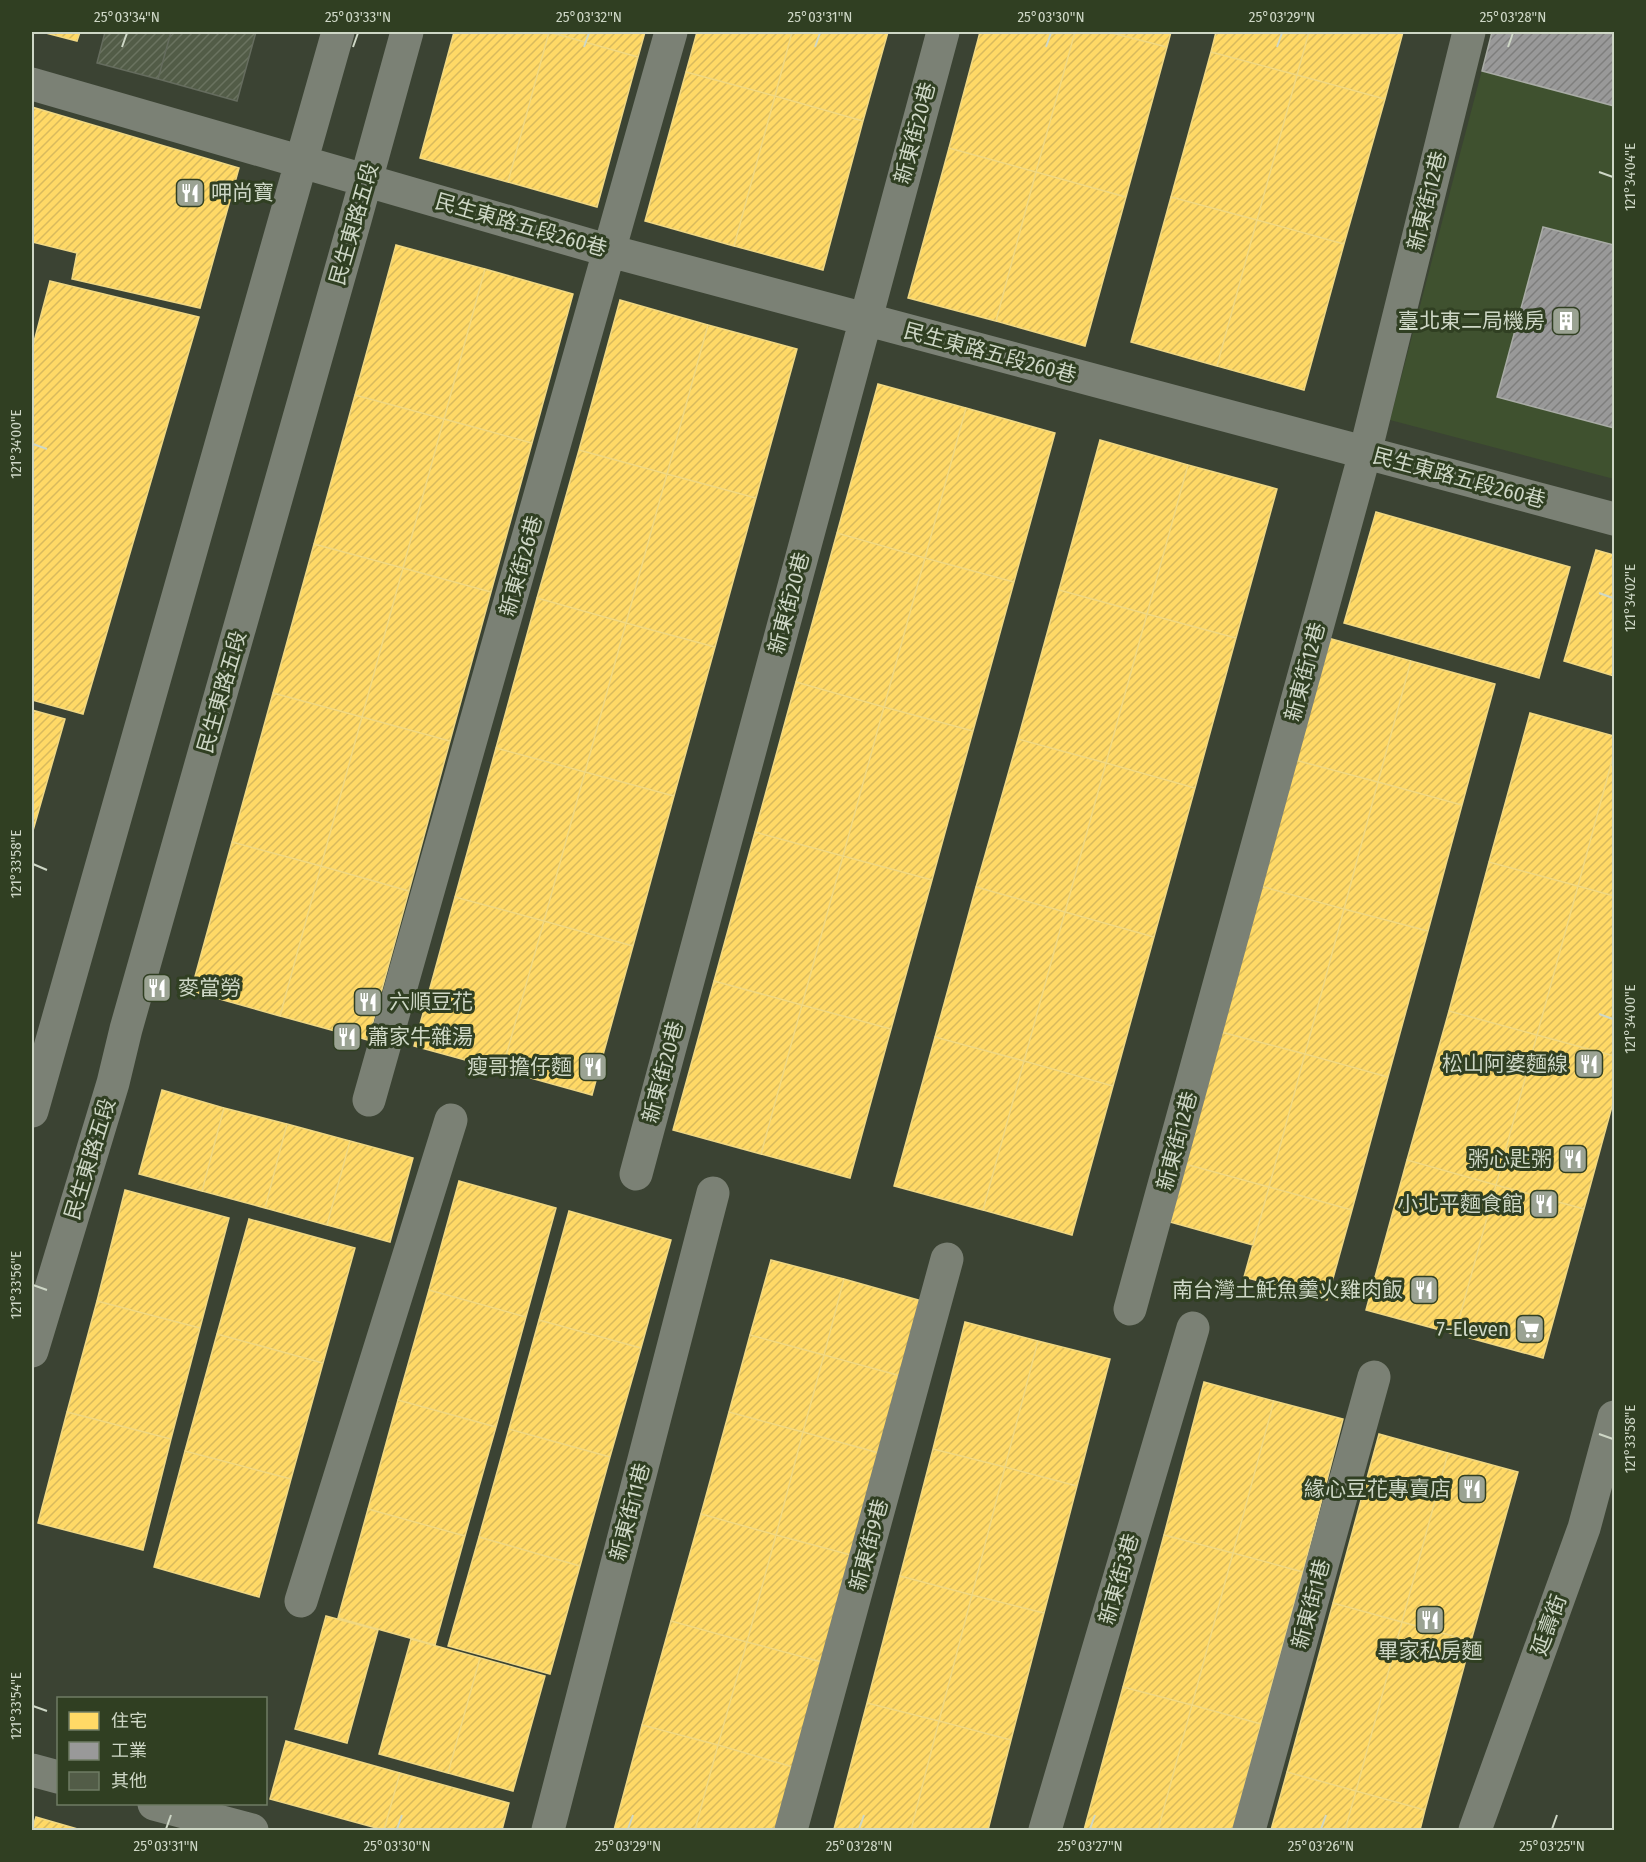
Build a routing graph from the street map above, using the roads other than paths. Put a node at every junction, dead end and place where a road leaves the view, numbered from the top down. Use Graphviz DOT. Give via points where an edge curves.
graph roads {
  1 [pos="338,32"];
  2 [pos="407,32"];
  3 [pos="671,32"];
  4 [pos="943,32"];
  5 [pos="1469,32"];
  6 [pos="32,84"];
  7 [pos="302,162"];
  8 [pos="366,181"];
  9 [pos="610,251"];
  10 [pos="865,320"];
  11 [pos="1365,453"];
  12 [pos="1614,519"];
  13 [pos="369,1100"];
  14 [pos="32,1112"];
  15 [pos="451,1120"];
  16 [pos="636,1174"];
  17 [pos="713,1193"];
  18 [pos="947,1259"];
  19 [pos="1130,1309"];
  20 [pos="1192,1328"];
  21 [pos="32,1350"];
  22 [pos="1374,1377"];
  23 [pos="1614,1417"];
  24 [pos="301,1601"];
  25 [pos="32,1770"];
  26 [pos="57,1777"];
  27 [pos="161,1805"];
  28 [pos="252,1830"];
  29 [pos="548,1830"];
  30 [pos="791,1830"];
  31 [pos="1045,1830"];
  32 [pos="1249,1830"];
  33 [pos="1475,1830"];
  1 -- 7 [label="street"];
  2 -- 8 [label="street, 民生東路五段"];
  3 -- 9 [label="street, 新東街26巷"];
  4 -- 10 [label="street, 新東街20巷"];
  5 -- 11 [label="street, 新東街12巷"];
  6 -- 7 [label="street, 民生東路五段260巷"];
  7 -- 8 [label="street, 民生東路五段260巷"];
  7 -- 14 [label="street"];
  8 -- 9 [label="street, 民生東路五段260巷"];
  8 -- 21 [label="street, 民生東路五段" via="113,1083"];
  9 -- 10 [label="street, 民生東路五段260巷"];
  9 -- 13 [label="street, 新東街26巷"];
  10 -- 11 [label="street, 民生東路五段260巷"];
  10 -- 16 [label="street, 新東街20巷"];
  11 -- 12 [label="street, 民生東路五段260巷"];
  11 -- 19 [label="street, 新東街12巷"];
  15 -- 24 [label="street"];
  17 -- 29 [label="street, 新東街11巷"];
  18 -- 30 [label="street, 新東街9巷"];
  20 -- 31 [label="street, 新東街3巷"];
  22 -- 32 [label="street, 新東街1巷"];
  23 -- 33 [label="street, 延壽街" via="1584,1528"];
  25 -- 26 [label="street"];
  27 -- 28 [label="street"];
}
